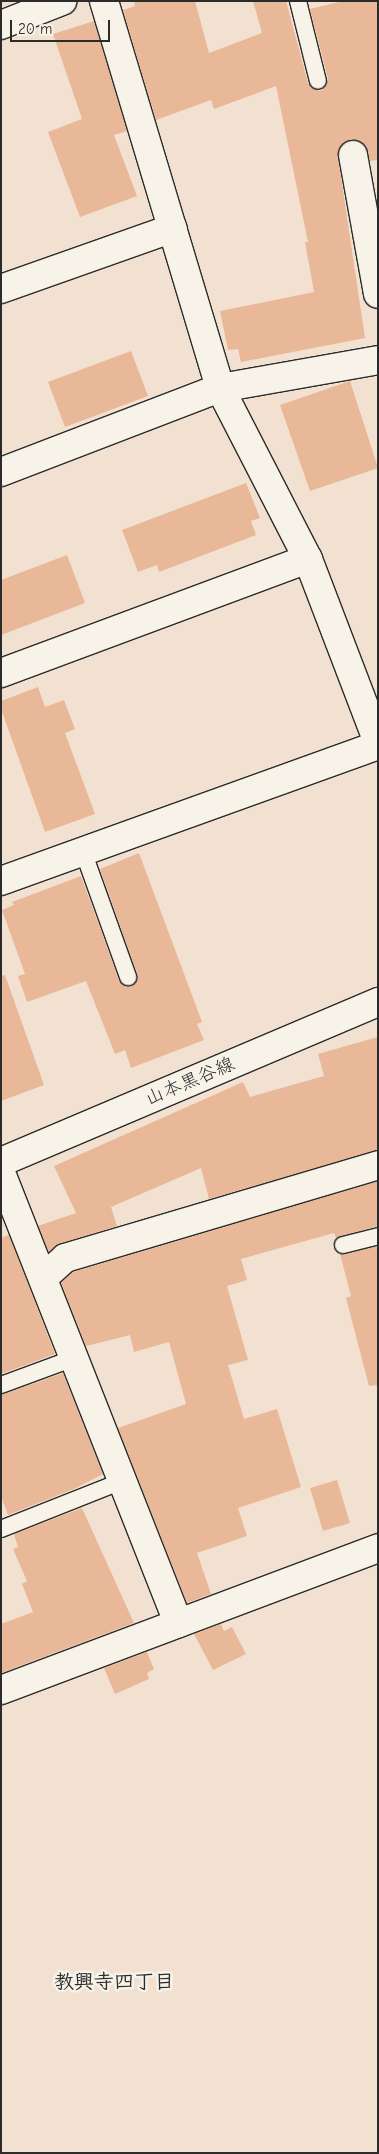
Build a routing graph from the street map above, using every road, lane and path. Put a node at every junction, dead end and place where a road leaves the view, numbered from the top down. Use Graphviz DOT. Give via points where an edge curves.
graph roads {
  1 [pos="62,1"];
  2 [pos="104,1"];
  3 [pos="298,1"];
  4 [pos="1,25"];
  5 [pos="318,81"];
  6 [pos="353,155"];
  7 [pos="173,228"];
  8 [pos="1,289"];
  9 [pos="378,294"];
  10 [pos="378,360"];
  11 [pos="220,388"];
  12 [pos="1,472"];
  13 [pos="308,559"];
  14 [pos="1,673"];
  15 [pos="378,743"];
  16 [pos="84,851"];
  17 [pos="1,881"];
  18 [pos="128,978"];
  19 [pos="378,1002"];
  20 [pos="1,1162"];
  21 [pos="378,1165"];
  22 [pos="1,1173"];
  23 [pos="378,1236"];
  24 [pos="343,1245"];
  25 [pos="42,1278"];
  26 [pos="74,1358"];
  27 [pos="1,1385"];
  28 [pos="122,1481"];
  29 [pos="1,1529"];
  30 [pos="378,1548"];
  31 [pos="178,1623"];
  32 [pos="1,1690"];
  1 -- 4 [label="street"];
  2 -- 7 [label="street"];
  3 -- 5 [label="lane"];
  6 -- 9 [label="street"];
  7 -- 8 [label="street"];
  7 -- 11 [label="street"];
  10 -- 11 [label="street"];
  11 -- 12 [label="street"];
  11 -- 13 [label="street"];
  13 -- 14 [label="street"];
  13 -- 15 [label="street"];
  15 -- 16 [label="street"];
  16 -- 17 [label="street"];
  16 -- 18 [label="lane"];
  19 -- 20 [label="street, 山本黒谷線"];
  21 -- 25 [label="street" via="65,1258"];
  22 -- 25 [label="street"];
  23 -- 24 [label="lane"];
  25 -- 26 [label="street"];
  26 -- 27 [label="lane"];
  26 -- 28 [label="street"];
  28 -- 29 [label="lane"];
  28 -- 31 [label="street"];
  30 -- 31 [label="street"];
  31 -- 32 [label="street"];
}
